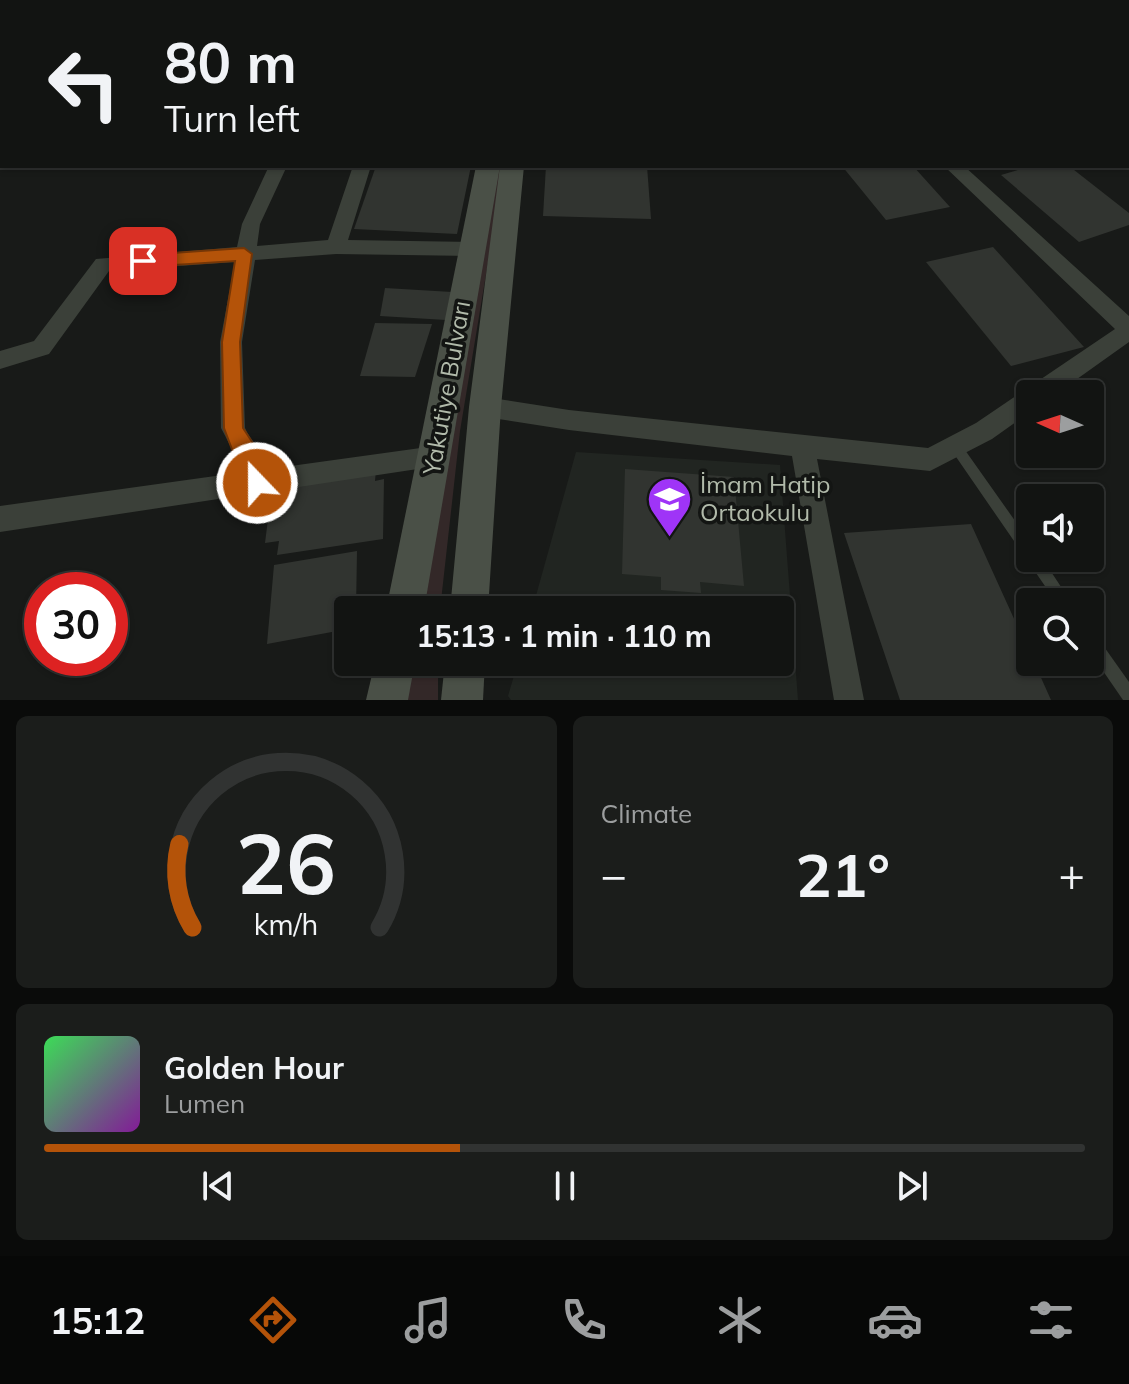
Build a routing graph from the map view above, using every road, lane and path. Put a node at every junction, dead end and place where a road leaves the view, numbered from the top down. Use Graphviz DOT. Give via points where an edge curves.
graph roads {
  1 [pos="277,168"];
  2 [pos="361,168"];
  3 [pos="488,168"];
  4 [pos="512,168"];
  5 [pos="960,168"];
  6 [pos="336,247"];
  7 [pos="473,249"];
  8 [pos="244,254"];
  9 [pos="1129,330"];
  10 [pos="0,360"];
  11 [pos="1058,380"];
  12 [pos="485,407"];
  13 [pos="1016,408"];
  14 [pos="803,447"];
  15 [pos="956,447"];
  16 [pos="435,457"];
  17 [pos="257,483"];
  18 [pos="0,519"];
  19 [pos="1016,533"];
  20 [pos="408,596"];
  21 [pos="470,596"];
  22 [pos="1104,659"];
  23 [pos="392,676"];
  24 [pos="464,676"];
  25 [pos="1129,695"];
  26 [pos="387,700"];
  27 [pos="462,700"];
  28 [pos="849,700"];
  1 -- 8 [label="street" via="251,224"];
  2 -- 6 [label="street"];
  3 -- 7 [label="main road, Yakutiye Bulvarı"];
  4 -- 12 [label="main road, Yakutiye Bulvarı"];
  5 -- 9 [label="street"];
  6 -- 7 [label="street"];
  6 -- 8 [label="street"];
  7 -- 16 [label="main road, Yakutiye Bulvarı"];
  8 -- 10 [label="street" via="103,264 41,348"];
  8 -- 17 [label="street" via="231,342 233,428 256,463"];
  9 -- 11 [label="street"];
  12 -- 14 [label="street"];
  12 -- 21 [label="main road, Yakutiye Bulvarı"];
  13 -- 15 [label="street"];
  14 -- 15 [label="street" via="930,460"];
  14 -- 28 [label="street"];
  15 -- 19 [label="lane"];
  16 -- 17 [label="street"];
  16 -- 20 [label="main road, Yakutiye Bulvarı"];
  17 -- 18 [label="street"];
  22 -- 25 [label="lane"];
  23 -- 26 [label="main road"];
  24 -- 27 [label="main road"];
}
